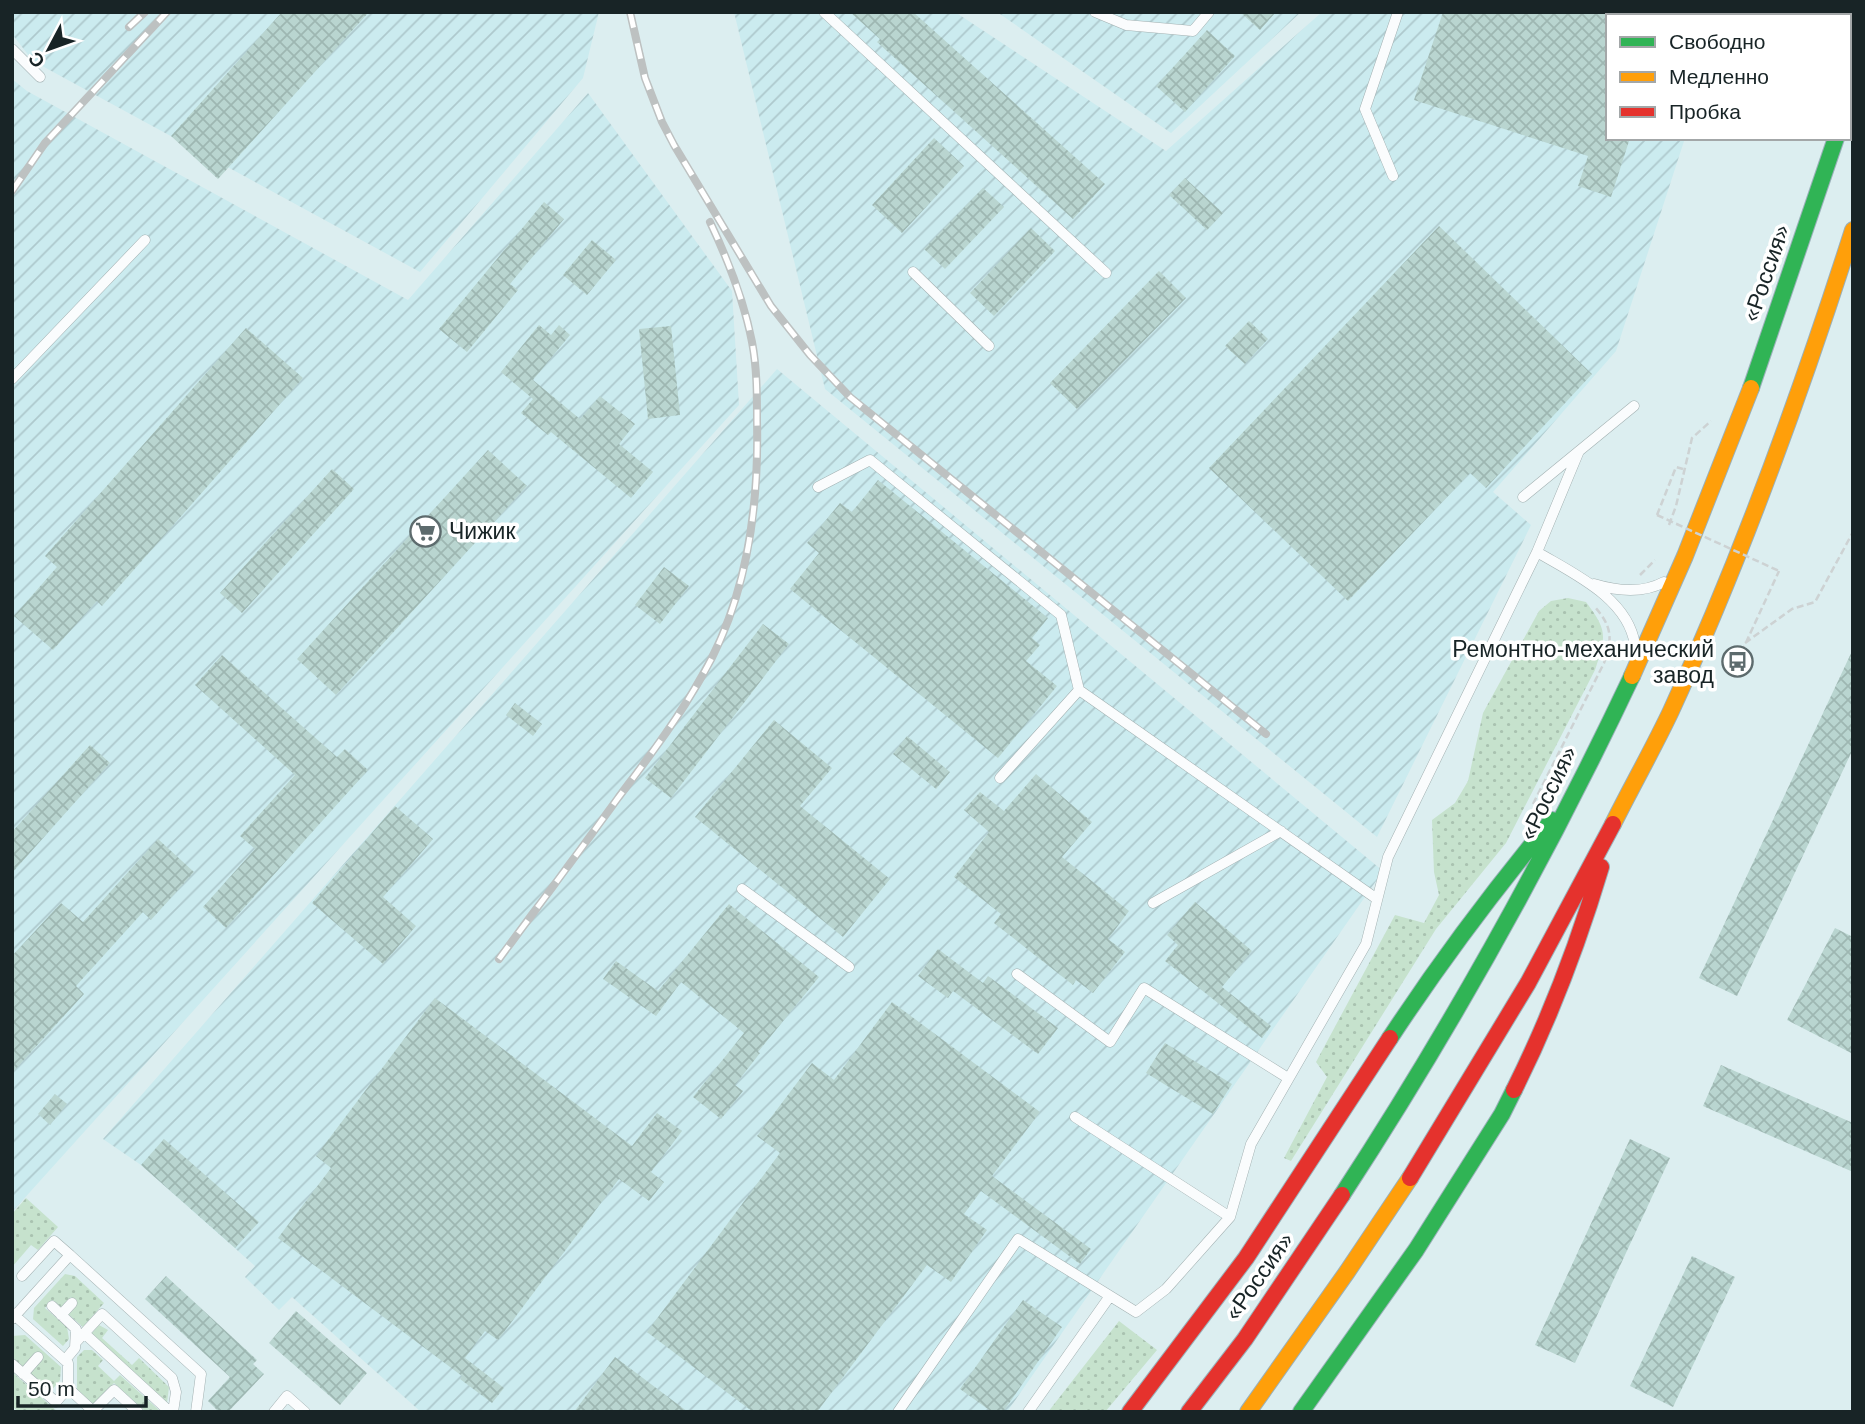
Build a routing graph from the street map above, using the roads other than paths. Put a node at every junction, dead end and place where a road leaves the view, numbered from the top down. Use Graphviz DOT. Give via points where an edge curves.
graph roads {
  1 [pos="824,12"];
  2 [pos="1095,12"];
  3 [pos="1209,12"];
  4 [pos="1398,12"];
  5 [pos="12,50"];
  6 [pos="40,77"];
  7 [pos="1835,140"];
  8 [pos="1393,177"];
  9 [pos="1853,230"];
  10 [pos="145,240"];
  11 [pos="913,272"];
  12 [pos="1106,273"];
  13 [pos="989,346"];
  14 [pos="12,379"];
  15 [pos="1634,406"];
  16 [pos="1579,451"];
  17 [pos="818,487"];
  18 [pos="1523,497"];
  19 [pos="1538,552"];
  20 [pos="1677,575"];
  21 [pos="1587,582"];
  22 [pos="1638,662"];
  23 [pos="1079,690"];
  24 [pos="1000,778"];
  25 [pos="1573,796"];
  26 [pos="1616,819"];
  27 [pos="1281,831"];
  28 [pos="742,889"];
  29 [pos="1377,899"];
  30 [pos="1153,903"];
  31 [pos="849,967"];
  32 [pos="1017,974"];
  33 [pos="1288,1078"];
  34 [pos="1075,1116"];
  35 [pos="1230,1217"];
  36 [pos="70,1255"];
  37 [pos="22,1276"];
  38 [pos="1110,1296"];
  39 [pos="72,1303"];
  40 [pos="52,1306"];
  41 [pos="61,1315"];
  42 [pos="13,1316"];
  43 [pos="84,1333"];
  44 [pos="76,1342"];
  45 [pos="38,1357"];
  46 [pos="65,1360"];
  47 [pos="12,1364"];
  48 [pos="23,1374"];
  49 [pos="68,1388"];
  50 [pos="138,1412"];
  51 [pos="171,1412"];
  52 [pos="196,1412"];
  53 [pos="274,1412"];
  54 [pos="305,1412"];
  55 [pos="898,1412"];
  56 [pos="1028,1412"];
  57 [pos="1130,1412"];
  58 [pos="1189,1412"];
  59 [pos="1248,1412"];
  60 [pos="1301,1412"];
  1 -- 12 [label="lane"];
  2 -- 3 [label="lane" via="1126,25 1193,31"];
  4 -- 8 [label="lane" via="1365,109"];
  5 -- 6 [label="lane"];
  7 -- 20 [label="main road, «Россия»" via="1725,457"];
  9 -- 26 [label="main road" via="1770,474 1674,704"];
  10 -- 14 [label="lane"];
  11 -- 13 [label="lane"];
  15 -- 16 [label="lane"];
  16 -- 18 [label="lane"];
  16 -- 19 [label="lane"];
  17 -- 23 [label="lane" via="870,460 1060,615"];
  19 -- 21 [label="lane"];
  19 -- 29 [label="lane" via="1388,857"];
  20 -- 21 [label="lane" via="1655,587 1637,590"];
  20 -- 22 [label="main road, «Россия»"];
  21 -- 22 [label="lane" via="1612,602 1626,621"];
  22 -- 25 [label="main road, «Россия»"];
  23 -- 24 [label="lane"];
  23 -- 27 [label="lane"];
  25 -- 57 [label="main road" via="1435,969 1246,1258"];
  25 -- 58 [label="main road, «Россия»" via="1461,1003 1364,1163"];
  26 -- 59 [label="main road" via="1455,1109 1373,1237"];
  26 -- 60 [label="main road" via="1560,990 1502,1114 1416,1250"];
  27 -- 29 [label="lane"];
  27 -- 30 [label="lane"];
  28 -- 31 [label="lane"];
  29 -- 33 [label="lane" via="1366,944"];
  32 -- 33 [label="lane" via="1110,1042 1144,988"];
  33 -- 35 [label="lane" via="1251,1144"];
  34 -- 35 [label="lane"];
  35 -- 38 [label="lane" via="1167,1289 1136,1312"];
  36 -- 37 [label="lane" via="54,1241"];
  36 -- 42 [label="lane"];
  36 -- 52 [label="lane" via="201,1374"];
  38 -- 55 [label="lane" via="1018,1239"];
  38 -- 56 [label="lane"];
  39 -- 41 [label="lane"];
  40 -- 41 [label="lane"];
  41 -- 44 [label="lane" via="76,1329"];
  42 -- 46 [label="lane"];
  43 -- 44 [label="lane"];
  43 -- 51 [label="lane"];
  43 -- 51 [label="lane" via="102,1314 172,1378 177,1397"];
  44 -- 46 [label="lane"];
  45 -- 48 [label="lane"];
  46 -- 49 [label="lane"];
  47 -- 48 [label="lane"];
  48 -- 49 [label="lane" via="56,1402"];
  49 -- 50 [label="lane" via="93,1411 114,1390"];
  53 -- 54 [label="lane" via="287,1396"];
}
